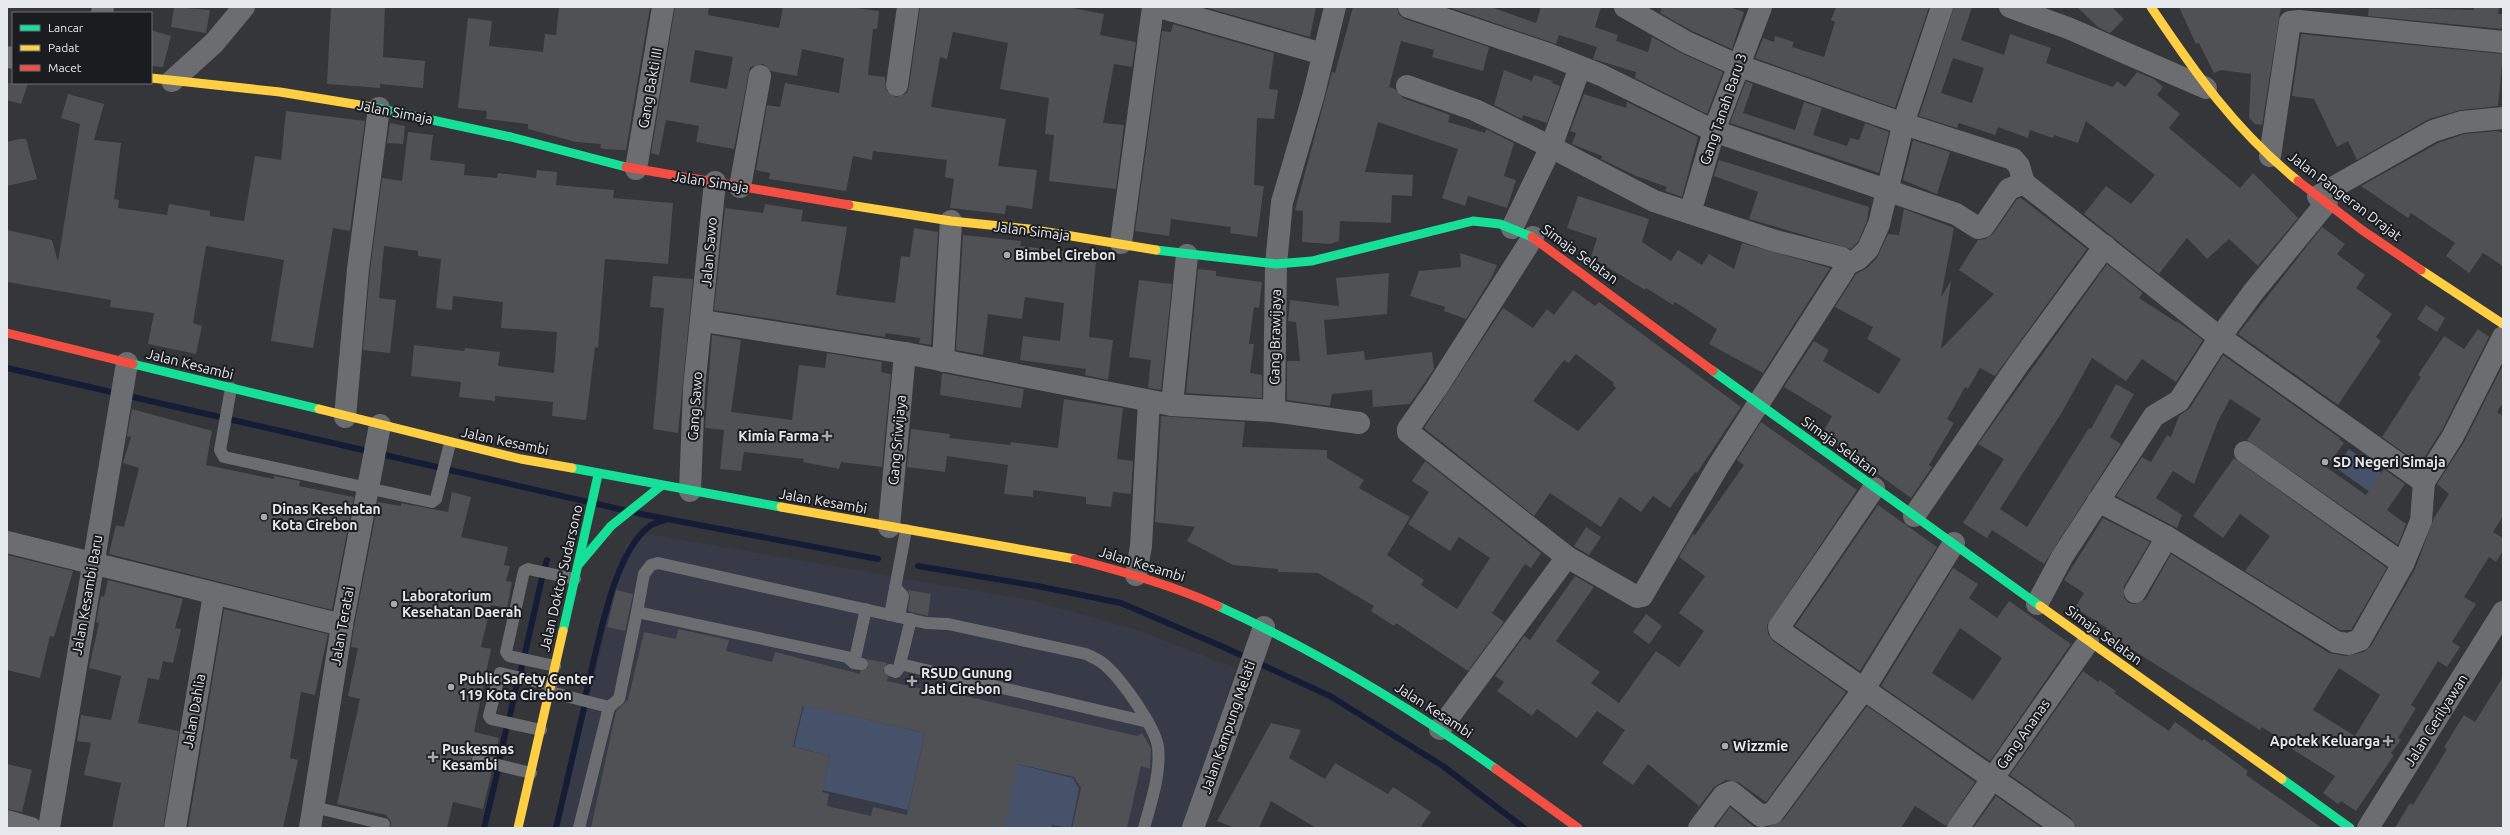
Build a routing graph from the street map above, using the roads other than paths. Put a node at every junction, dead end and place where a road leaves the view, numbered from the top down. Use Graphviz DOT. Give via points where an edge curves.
graph roads {
  1 [pos="244,7"];
  2 [pos="664,7"];
  3 [pos="908,7"];
  4 [pos="1153,7"];
  5 [pos="1159,7"];
  6 [pos="1335,7"];
  7 [pos="1410,7"];
  8 [pos="1625,7"];
  9 [pos="1760,7"];
  10 [pos="1942,7"];
  11 [pos="2010,7"];
  12 [pos="2152,7"];
  13 [pos="2503,42"];
  14 [pos="1323,54"];
  15 [pos="1737,65"];
  16 [pos="1580,67"];
  17 [pos="760,76"];
  18 [pos="161,79"];
  19 [pos="897,85"];
  20 [pos="1407,86"];
  21 [pos="2206,88"];
  22 [pos="380,108"];
  23 [pos="2503,118"];
  24 [pos="1904,124"];
  25 [pos="1714,131"];
  26 [pos="1551,147"];
  27 [pos="2270,156"];
  28 [pos="636,169"];
  29 [pos="715,182"];
  30 [pos="2024,183"];
  31 [pos="740,187"];
  32 [pos="1887,190"];
  33 [pos="2322,199"];
  34 [pos="1690,213"];
  35 [pos="951,221"];
  36 [pos="1512,228"];
  37 [pos="1533,237"];
  38 [pos="1121,243"];
  39 [pos="2105,246"];
  40 [pos="1187,255"];
  41 [pos="1276,264"];
  42 [pos="1846,264"];
  43 [pos="703,321"];
  44 [pos="2503,324"];
  45 [pos="7,333"];
  46 [pos="2220,337"];
  47 [pos="2503,337"];
  48 [pos="905,353"];
  49 [pos="943,361"];
  50 [pos="124,382"];
  51 [pos="231,388"];
  52 [pos="1149,401"];
  53 [pos="1758,404"];
  54 [pos="1172,405"];
  55 [pos="1274,411"];
  56 [pos="345,417"];
  57 [pos="1359,423"];
  58 [pos="378,434"];
  59 [pos="450,443"];
  60 [pos="2245,452"];
  61 [pos="598,474"];
  62 [pos="2424,482"];
  63 [pos="369,484"];
  64 [pos="661,486"];
  65 [pos="1874,488"];
  66 [pos="690,491"];
  67 [pos="2098,501"];
  68 [pos="1914,516"];
  69 [pos="897,528"];
  70 [pos="2167,537"];
  71 [pos="7,542"];
  72 [pos="1954,543"];
  73 [pos="1567,557"];
  74 [pos="92,563"];
  75 [pos="579,564"];
  76 [pos="2402,564"];
  77 [pos="1136,575"];
  78 [pos="575,579"];
  79 [pos="2136,592"];
  80 [pos="214,594"];
  81 [pos="2037,604"];
  82 [pos="866,609"];
  83 [pos="637,612"];
  84 [pos="2503,612"];
  85 [pos="900,617"];
  86 [pos="342,625"];
  87 [pos="1264,627"];
  88 [pos="2088,642"];
  89 [pos="900,664"];
  90 [pos="556,666"];
  91 [pos="890,670"];
  92 [pos="550,688"];
  93 [pos="1864,689"];
  94 [pos="608,707"];
  95 [pos="1148,722"];
  96 [pos="1440,729"];
  97 [pos="541,730"];
  98 [pos="478,760"];
  99 [pos="531,773"];
  100 [pos="1993,777"];
  101 [pos="314,807"];
  102 [pos="7,821"];
  103 [pos="384,824"];
  104 [pos="31,828"];
  105 [pos="49,828"];
  106 [pos="175,828"];
  107 [pos="310,828"];
  108 [pos="518,828"];
  109 [pos="579,828"];
  110 [pos="1144,828"];
  111 [pos="1194,828"];
  112 [pos="1578,828"];
  113 [pos="1699,828"];
  114 [pos="1958,828"];
  115 [pos="2064,828"];
  116 [pos="2350,828"];
  117 [pos="2368,828"];
  1 -- 18 [label="street" via="214,43"];
  2 -- 28 [label="street, Gang Bakti III"];
  3 -- 19 [label="street"];
  4 -- 38 [label="street"];
  5 -- 14 [label="street"];
  6 -- 14 [label="street, Gang Brawijaya"];
  7 -- 16 [label="street"];
  8 -- 15 [label="street" via="1686,42"];
  9 -- 15 [label="street, Gang Tanah Baru 3"];
  10 -- 24 [label="street"];
  11 -- 21 [label="street" via="2068,28"];
  12 -- 21 [label="street, Jalan Pangeran Drajat"];
  13 -- 27 [label="street" via="2290,22"];
  14 -- 41 [label="street, Gang Brawijaya" via="1282,202"];
  15 -- 24 [label="street"];
  15 -- 25 [label="street, Gang Tanah Baru 3"];
  16 -- 25 [label="street"];
  16 -- 26 [label="street"];
  17 -- 31 [label="street"];
  18 -- 22 [label="street, Jalan Simaja" via="280,92"];
  20 -- 26 [label="street" via="1475,110"];
  21 -- 27 [label="street, Jalan Pangeran Drajat" via="2233,120"];
  22 -- 28 [label="street, Jalan Simaja"];
  22 -- 56 [label="street" via="358,269"];
  23 -- 33 [label="street" via="2462,122 2433,131"];
  24 -- 30 [label="street" via="2014,159"];
  24 -- 32 [label="street"];
  25 -- 32 [label="street"];
  25 -- 34 [label="street, Gang Tanah Baru 3"];
  26 -- 34 [label="street" via="1654,201"];
  26 -- 36 [label="street"];
  27 -- 33 [label="street, Jalan Pangeran Drajat" via="2291,176"];
  28 -- 29 [label="street, Jalan Simaja"];
  29 -- 31 [label="street, Jalan Simaja"];
  29 -- 43 [label="street, Jalan Sawo"];
  30 -- 32 [label="street" via="2009,189 1983,226 1978,228 1956,214"];
  30 -- 39 [label="street"];
  31 -- 35 [label="street, Jalan Simaja"];
  32 -- 42 [label="street" via="1868,249 1858,259"];
  33 -- 44 [label="street, Jalan Pangeran Drajat" via="2427,276"];
  33 -- 46 [label="street"];
  34 -- 42 [label="street" via="1772,240 1842,258"];
  35 -- 38 [label="street, Jalan Simaja"];
  35 -- 49 [label="street"];
  36 -- 37 [label="street, Simaja Selatan"];
  36 -- 41 [label="street, Simaja Selatan" via="1473,221 1312,261"];
  37 -- 53 [label="street, Simaja Selatan"];
  37 -- 73 [label="street" via="1432,396 1408,429 1411,435"];
  38 -- 40 [label="street, Jalan Simaja"];
  39 -- 46 [label="street"];
  39 -- 68 [label="street" via="2017,366"];
  40 -- 41 [label="street, Jalan Simaja"];
  40 -- 54 [label="street"];
  41 -- 55 [label="street, Gang Brawijaya"];
  42 -- 53 [label="street"];
  43 -- 48 [label="street"];
  43 -- 66 [label="street, Gang Sawo" via="694,388"];
  45 -- 50 [label="street, Jalan Kesambi"];
  46 -- 62 [label="street"];
  46 -- 67 [label="street" via="2179,401 2154,416"];
  47 -- 62 [label="street" via="2453,436"];
  48 -- 49 [label="street"];
  48 -- 69 [label="street, Gang Sriwijaya"];
  49 -- 52 [label="street"];
  50 -- 51 [label="street, Jalan Kesambi"];
  50 -- 74 [label="street, Jalan Kesambi Baru"];
  51 -- 56 [label="street, Jalan Kesambi"];
  51 -- 63 [label="lane" via="220,450 224,457"];
  52 -- 54 [label="street"];
  52 -- 77 [label="street" via="1141,546"];
  53 -- 65 [label="street, Simaja Selatan"];
  53 -- 73 [label="street" via="1719,464 1642,596 1637,597"];
  54 -- 55 [label="street"];
  55 -- 57 [label="street"];
  56 -- 58 [label="street, Jalan Kesambi"];
  58 -- 59 [label="street, Jalan Kesambi"];
  58 -- 63 [label="street, Jalan Teratai"];
  59 -- 61 [label="street, Jalan Kesambi"];
  59 -- 63 [label="lane" via="436,499 432,502"];
  60 -- 76 [label="street"];
  61 -- 64 [label="street, Jalan Kesambi"];
  61 -- 75 [label="street, Jalan Doktor Sudarsono"];
  62 -- 76 [label="street" via="2421,521"];
  63 -- 86 [label="street, Jalan Teratai"];
  64 -- 66 [label="street, Jalan Kesambi"];
  64 -- 75 [label="street" via="611,526"];
  65 -- 68 [label="street, Simaja Selatan"];
  65 -- 93 [label="street" via="1779,627 1782,634"];
  66 -- 69 [label="street, Jalan Kesambi"];
  67 -- 70 [label="street"];
  67 -- 81 [label="street" via="2052,574"];
  68 -- 72 [label="street, Simaja Selatan"];
  69 -- 77 [label="street, Jalan Kesambi" via="1074,559"];
  69 -- 85 [label="lane" via="901,555 895,587"];
  70 -- 76 [label="street" via="2336,642 2348,644 2360,640"];
  70 -- 79 [label="street"];
  71 -- 74 [label="street"];
  72 -- 81 [label="street, Simaja Selatan"];
  72 -- 93 [label="street"];
  73 -- 96 [label="street"];
  74 -- 80 [label="street"];
  74 -- 105 [label="street, Jalan Kesambi Baru"];
  75 -- 78 [label="street, Jalan Doktor Sudarsono"];
  77 -- 87 [label="street, Jalan Kesambi" via="1184,591"];
  78 -- 90 [label="street, Jalan Doktor Sudarsono"];
  78 -- 90 [label="lane" via="528,568 524,571 506,652 509,656"];
  80 -- 86 [label="street"];
  80 -- 106 [label="street, Jalan Dahlia"];
  81 -- 88 [label="street, Simaja Selatan"];
  82 -- 83 [label="lane" via="658,564 651,565 644,574"];
  82 -- 83 [label="lane" via="858,663 847,657"];
  82 -- 85 [label="lane"];
  83 -- 94 [label="lane" via="619,700"];
  84 -- 117 [label="street, Jalan Gerilyawan"];
  85 -- 89 [label="lane"];
  85 -- 95 [label="lane" via="948,624 1086,654 1104,664 1119,679"];
  86 -- 101 [label="street, Jalan Teratai"];
  87 -- 96 [label="street, Jalan Kesambi" via="1346,670"];
  87 -- 111 [label="street, Jalan Kampung Melati"];
  88 -- 100 [label="street, Gang Ananas"];
  88 -- 116 [label="street, Simaja Selatan"];
  89 -- 91 [label="lane" via="898,670"];
  89 -- 95 [label="lane"];
  90 -- 92 [label="street, Jalan Doktor Sudarsono"];
  92 -- 94 [label="lane"];
  92 -- 97 [label="street, Jalan Doktor Sudarsono"];
  92 -- 97 [label="lane" via="500,673 489,716 491,719"];
  93 -- 100 [label="street"];
  93 -- 113 [label="street" via="1773,813 1761,816 1731,792 1724,795"];
  94 -- 109 [label="lane"];
  95 -- 110 [label="lane" via="1158,746 1157,778"];
  96 -- 112 [label="street, Jalan Kesambi"];
  97 -- 99 [label="street, Jalan Doktor Sudarsono"];
  98 -- 99 [label="lane"];
  99 -- 108 [label="street, Jalan Doktor Sudarsono"];
  100 -- 114 [label="street, Gang Ananas"];
  100 -- 115 [label="street"];
  101 -- 103 [label="lane"];
  101 -- 107 [label="street, Jalan Teratai"];
  102 -- 104 [label="street"];
}
